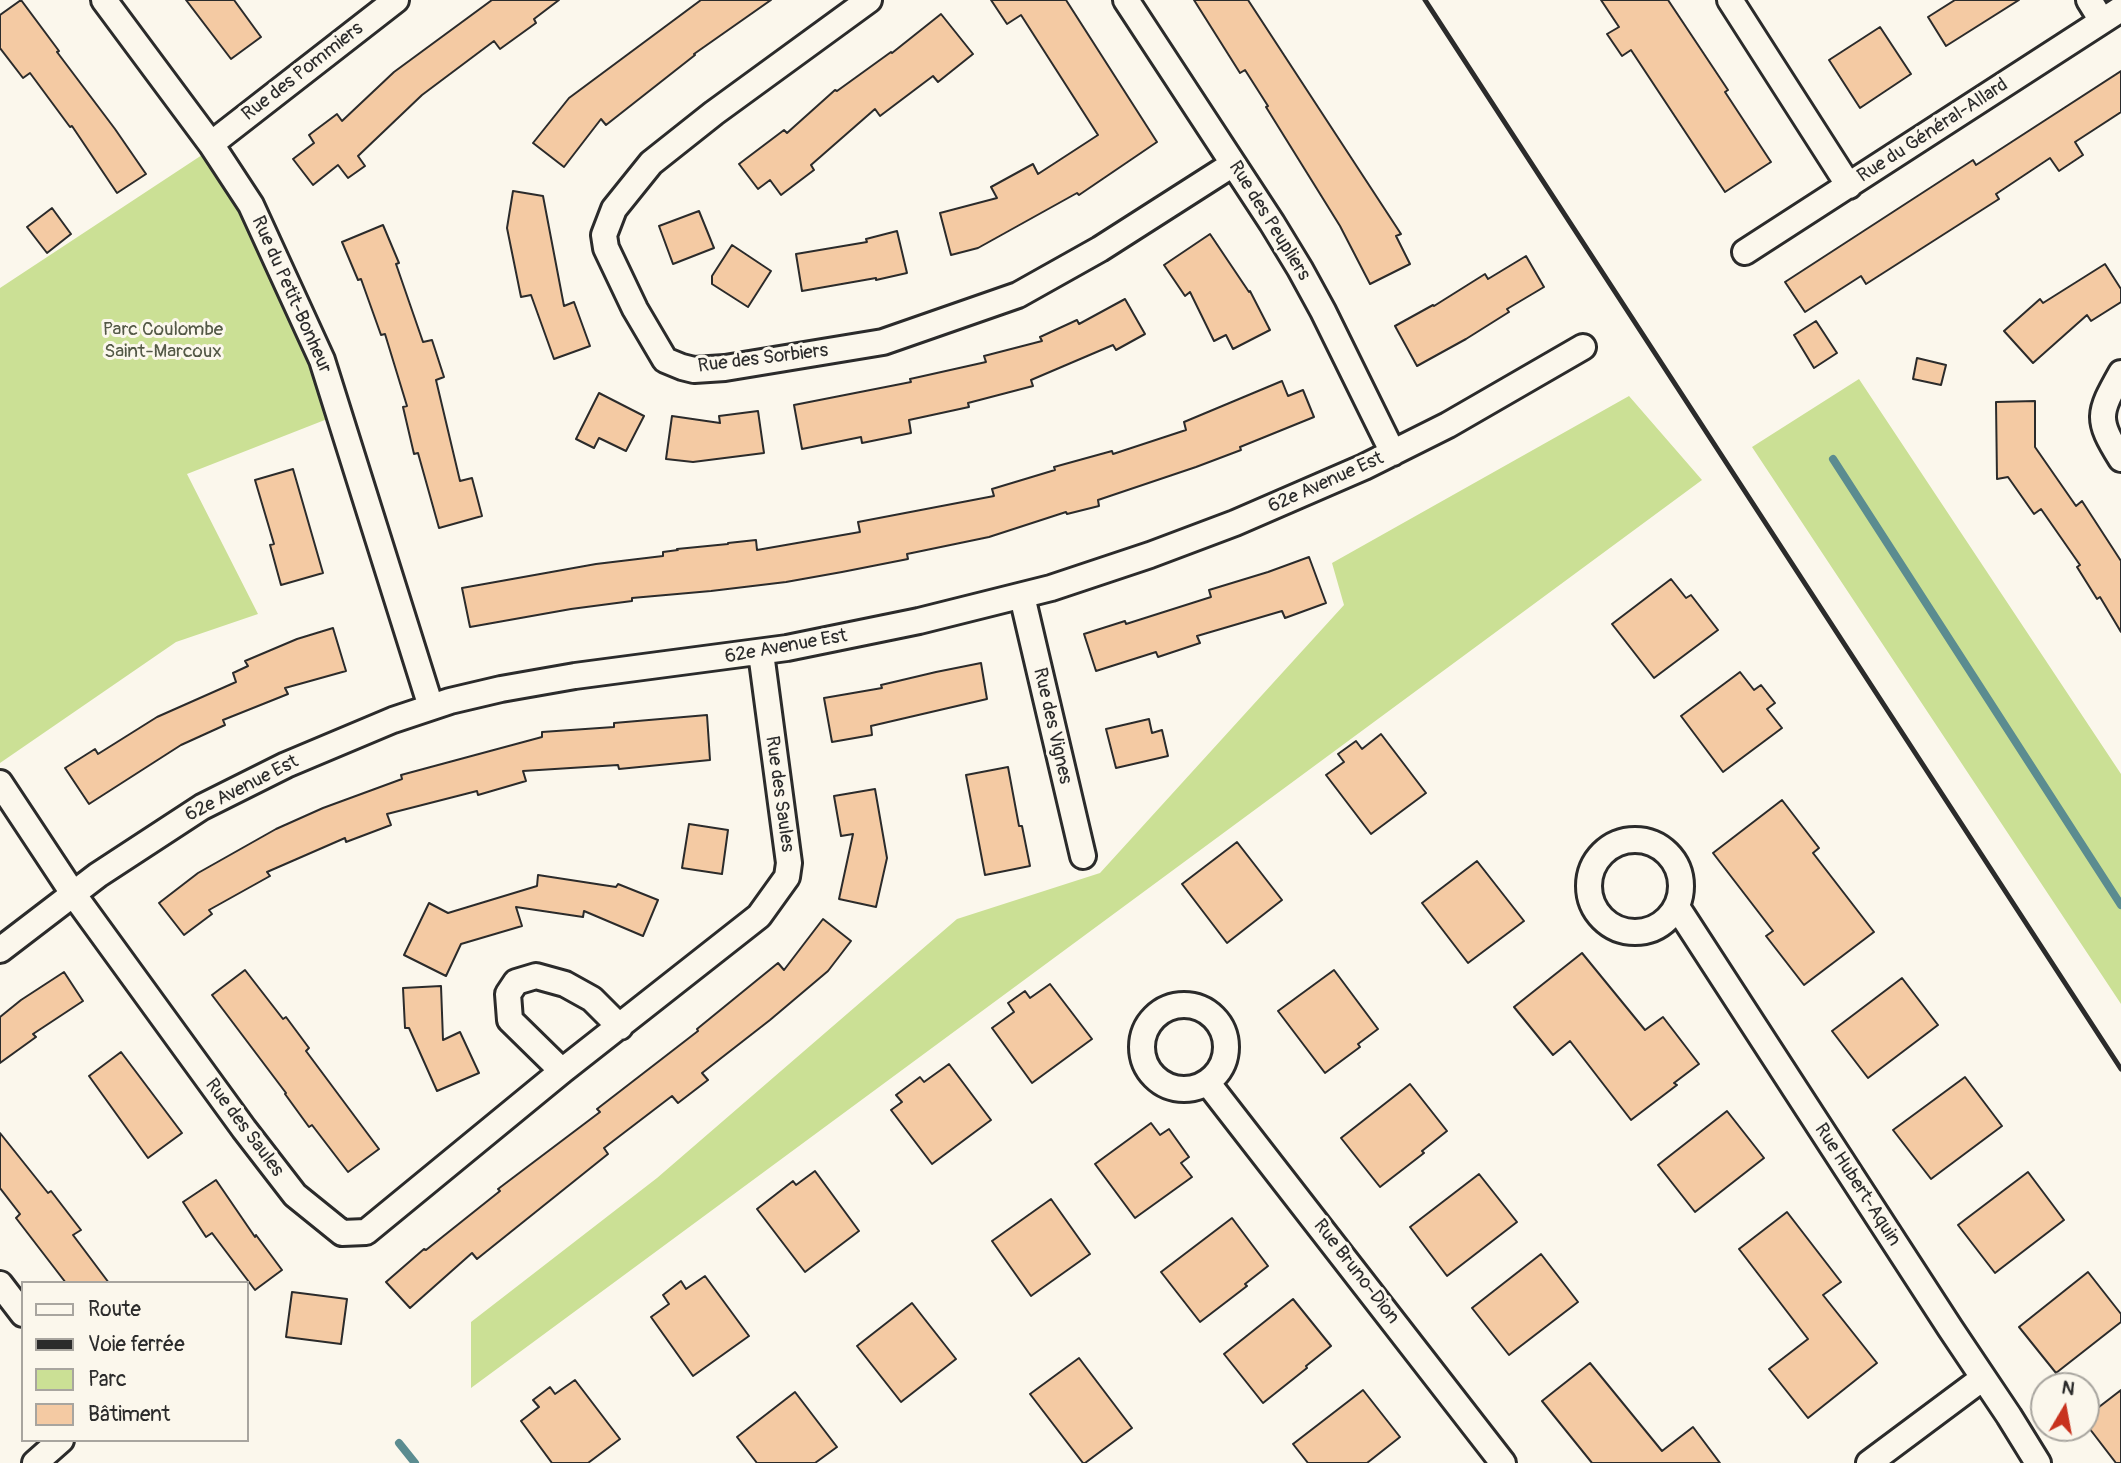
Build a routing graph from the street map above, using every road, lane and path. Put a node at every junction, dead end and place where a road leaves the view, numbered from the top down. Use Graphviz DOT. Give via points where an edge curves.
graph roads {
  1 [pos="104,0"];
  2 [pos="396,0"];
  3 [pos="869,0"];
  4 [pos="1126,0"];
  5 [pos="1730,0"];
  6 [pos="2089,0"];
  7 [pos="2112,15"];
  8 [pos="211,144"];
  9 [pos="1233,164"];
  10 [pos="1849,186"];
  11 [pos="1745,252"];
  12 [pos="1583,347"];
  13 [pos="2121,373"];
  14 [pos="1393,453"];
  15 [pos="2121,459"];
  16 [pos="1022,596"];
  17 [pos="761,653"];
  18 [pos="431,707"];
  19 [pos="0,783"];
  20 [pos="1083,856"];
  21 [pos="74,895"];
  22 [pos="1677,907"];
  23 [pos="0,950"];
  24 [pos="620,1027"];
  25 [pos="562,1071"];
  26 [pos="1207,1082"];
  27 [pos="0,1284"];
  28 [pos="21,1311"];
  29 [pos="1983,1378"];
  30 [pos="59,1442"];
  31 [pos="35,1463"];
  32 [pos="1503,1463"];
  33 [pos="1870,1463"];
  34 [pos="2038,1463"];
  1 -- 8 [label="street, Rue du Petit-Bonheur"];
  2 -- 8 [label="street, Rue des Pommiers"];
  3 -- 9 [label="street, Rue des Sorbiers" via="651,163 614,209 604,234 606,248 659,352 672,364 694,370 725,368 883,342 1018,295"];
  4 -- 9 [label="street, Rue des Peupliers"];
  5 -- 10 [label="street"];
  6 -- 7 [label="street"];
  7 -- 10 [label="street, Rue du Général-Allard"];
  8 -- 18 [label="street, Rue du Petit-Bonheur" via="251,205 322,360"];
  9 -- 14 [label="street, Rue des Peupliers" via="1312,290"];
  10 -- 11 [label="street, Rue du Général-Allard"];
  12 -- 14 [label="street, 62e Avenue Est"];
  13 -- 15 [label="street" via="2102,412 2105,434"];
  14 -- 16 [label="street, 62e Avenue Est" via="1235,523"];
  16 -- 17 [label="street, 62e Avenue Est"];
  16 -- 20 [label="street, Rue des Vignes"];
  17 -- 18 [label="street, 62e Avenue Est" via="575,676"];
  17 -- 24 [label="street, Rue des Saules" via="789,863 787,877 759,916"];
  18 -- 21 [label="street, 62e Avenue Est" via="318,751 223,795 147,841"];
  19 -- 21 [label="street, Rue des Saules"];
  21 -- 23 [label="street, 62e Avenue Est"];
  21 -- 25 [label="street, Rue des Saules" via="295,1195 341,1233 366,1232"];
  22 -- 29 [label="street, Rue Hubert-Aquin"];
  24 -- 25 [label="street, Rue des Saules"];
  24 -- 25 [label="street" via="592,999 565,984 536,976 516,982 508,994 510,1020"];
  26 -- 32 [label="street, Rue Bruno-Dion"];
  27 -- 28 [label="street"];
  29 -- 33 [label="street"];
  29 -- 34 [label="street, Rue Hubert-Aquin"];
  30 -- 31 [label="street"];
}
